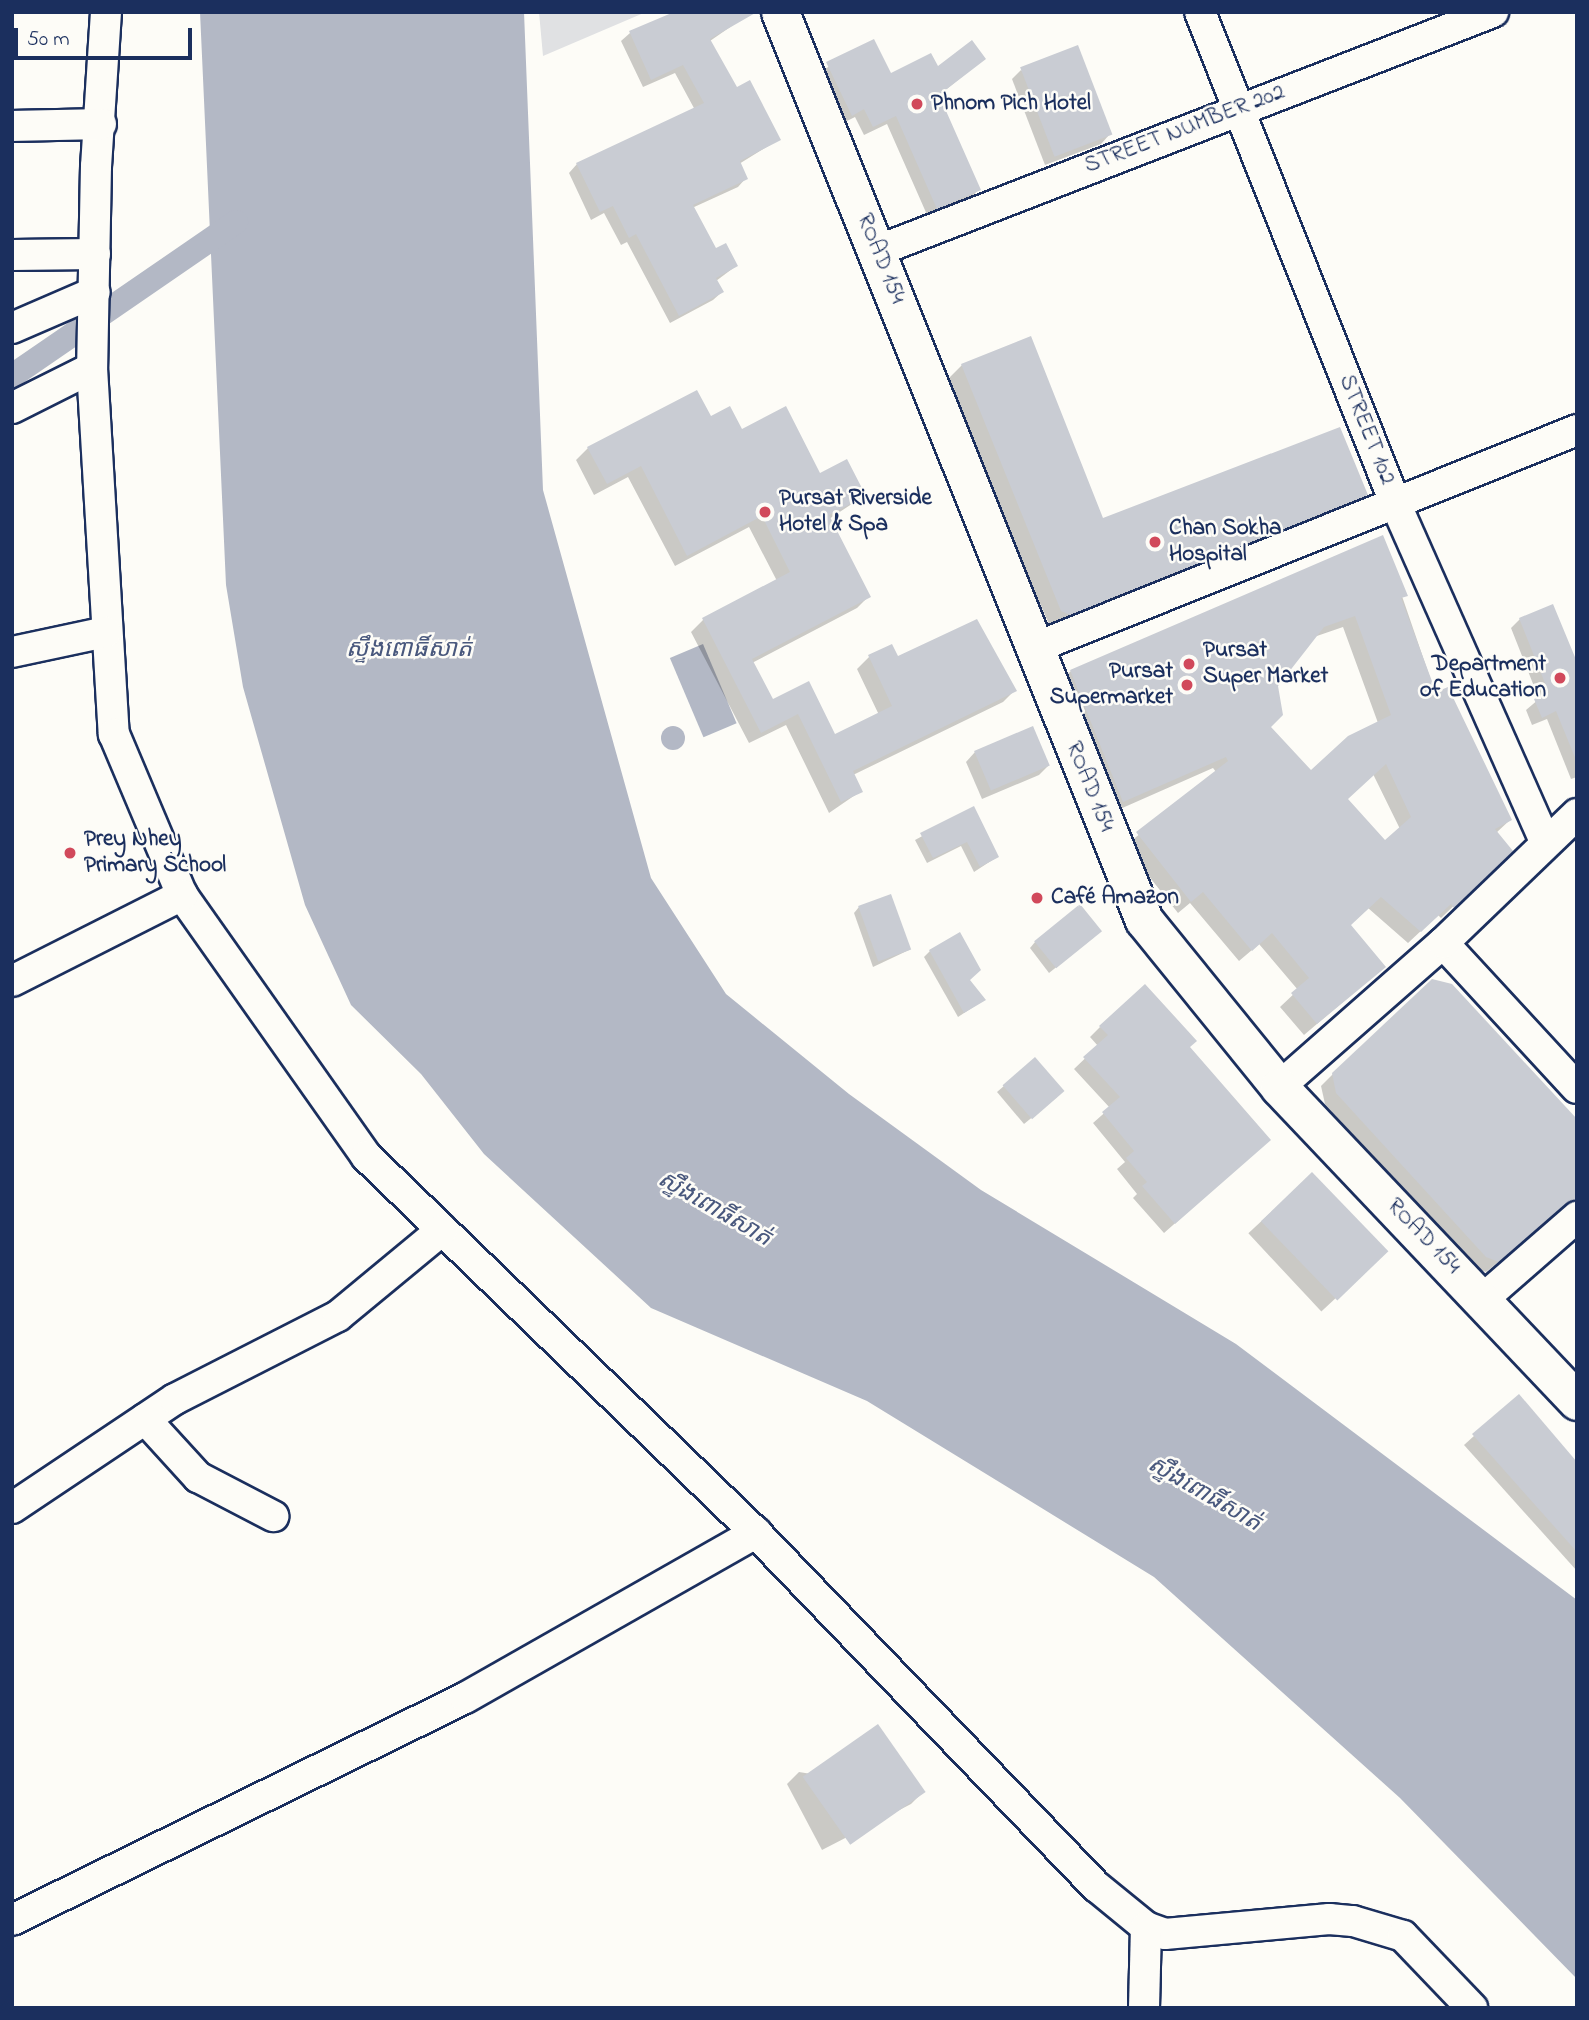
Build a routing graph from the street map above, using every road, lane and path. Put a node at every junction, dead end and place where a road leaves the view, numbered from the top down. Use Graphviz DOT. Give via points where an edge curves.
graph roads {
  1 [pos="106,12"];
  2 [pos="780,12"];
  3 [pos="1200,12"];
  4 [pos="1493,12"];
  5 [pos="1236,109"];
  6 [pos="101,124"];
  7 [pos="12,127"];
  8 [pos="877,251"];
  9 [pos="95,254"];
  10 [pos="12,255"];
  11 [pos="95,300"];
  12 [pos="12,328"];
  13 [pos="93,356"];
  14 [pos="12,408"];
  15 [pos="1577,430"];
  16 [pos="1396,505"];
  17 [pos="106,632"];
  18 [pos="1032,649"];
  19 [pos="12,652"];
  20 [pos="1577,814"];
  21 [pos="1545,842"];
  22 [pos="182,895"];
  23 [pos="1443,943"];
  24 [pos="12,981"];
  25 [pos="1279,1087"];
  26 [pos="1577,1088"];
  27 [pos="1577,1217"];
  28 [pos="442,1230"];
  29 [pos="1483,1299"];
  30 [pos="1577,1401"];
  31 [pos="145,1419"];
  32 [pos="12,1508"];
  33 [pos="273,1516"];
  34 [pos="756,1533"];
  35 [pos="12,1920"];
  36 [pos="1146,1927"];
  37 [pos="1144,2008"];
  38 [pos="1472,2008"];
  1 -- 6 [label="street"];
  2 -- 8 [label="main road, ROAD 154"];
  3 -- 5 [label="street, STREET 102"];
  4 -- 5 [label="street, STREET NUMBER 202"];
  5 -- 8 [label="street, STREET NUMBER 202"];
  5 -- 16 [label="street, STREET 102"];
  6 -- 7 [label="street"];
  6 -- 9 [label="street"];
  8 -- 18 [label="main road, ROAD 154"];
  9 -- 10 [label="street"];
  9 -- 11 [label="street"];
  11 -- 12 [label="street"];
  11 -- 13 [label="street"];
  13 -- 14 [label="street"];
  13 -- 17 [label="street"];
  15 -- 16 [label="street"];
  16 -- 18 [label="street"];
  16 -- 21 [label="street, STREET 102"];
  17 -- 19 [label="street"];
  17 -- 22 [label="street" via="114,733"];
  18 -- 25 [label="main road, ROAD 154" via="1144,920"];
  20 -- 21 [label="street"];
  21 -- 23 [label="street"];
  22 -- 24 [label="street"];
  22 -- 28 [label="street" via="366,1156"];
  23 -- 25 [label="street"];
  23 -- 26 [label="street"];
  25 -- 29 [label="main road, ROAD 154"];
  27 -- 29 [label="street"];
  28 -- 31 [label="street" via="338,1316 175,1399"];
  28 -- 34 [label="street"];
  29 -- 30 [label="main road, ROAD 154"];
  31 -- 32 [label="street"];
  31 -- 33 [label="street" via="198,1477"];
  34 -- 35 [label="street" via="466,1698"];
  34 -- 36 [label="street" via="1042,1833"];
  36 -- 37 [label="street"];
  36 -- 38 [label="street" via="1187,1934 1353,1921 1403,1936"];
}
